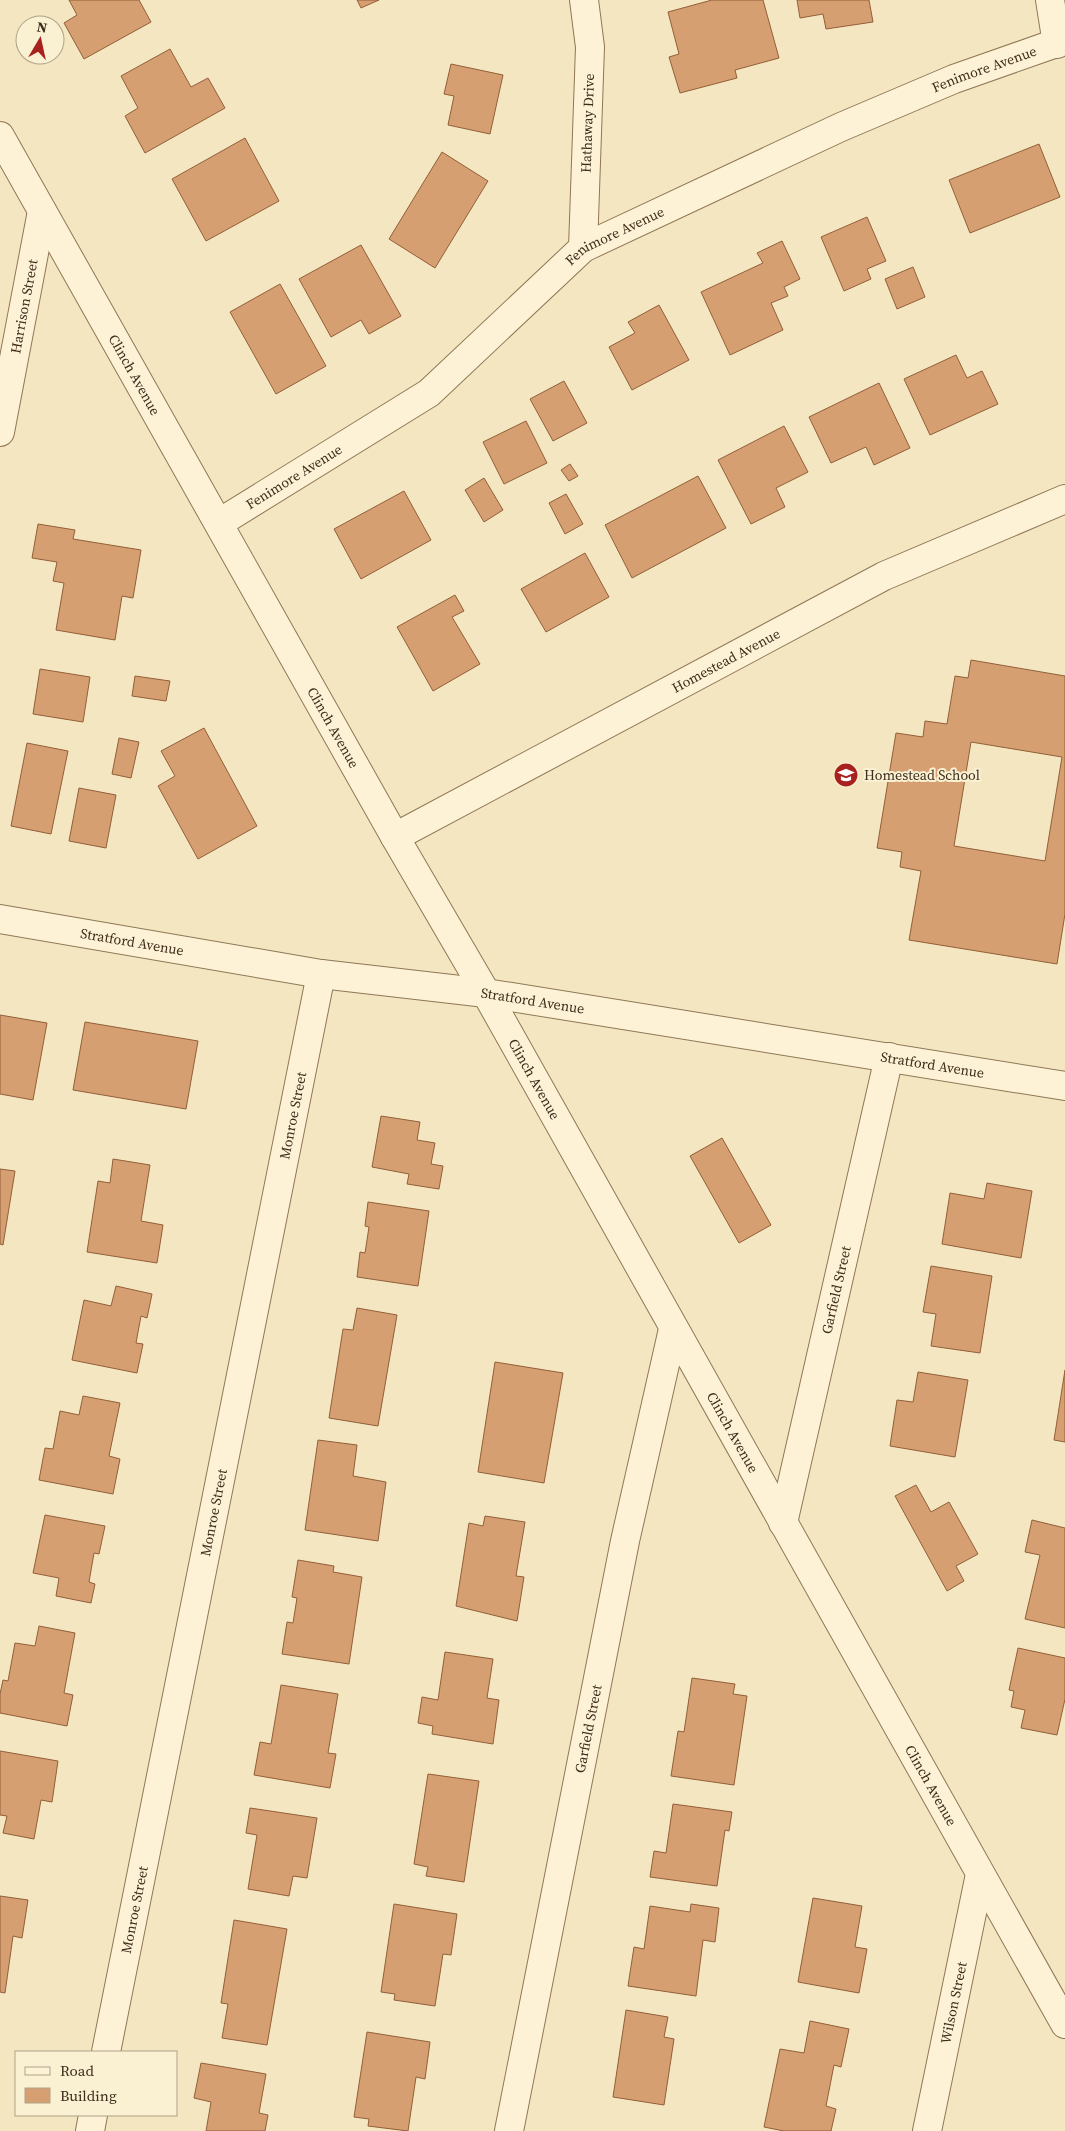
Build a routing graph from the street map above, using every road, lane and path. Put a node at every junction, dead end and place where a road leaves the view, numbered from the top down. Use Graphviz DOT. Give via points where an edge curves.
graph roads {
  1 [pos="584,0"];
  2 [pos="1050,0"];
  3 [pos="1061,42"];
  4 [pos="0,136"];
  5 [pos="42,211"];
  6 [pos="583,248"];
  7 [pos="0,432"];
  8 [pos="1065,499"];
  9 [pos="219,523"];
  10 [pos="395,838"];
  11 [pos="0,918"];
  12 [pos="321,974"];
  13 [pos="486,993"];
  14 [pos="889,1057"];
  15 [pos="1065,1086"];
  16 [pos="673,1328"];
  17 [pos="783,1523"];
  18 [pos="980,1874"];
  19 [pos="1065,2024"];
  20 [pos="106,2051"];
  21 [pos="93,2116"];
  22 [pos="90,2131"];
  23 [pos="509,2131"];
  24 [pos="927,2131"];
  1 -- 6 [label="street, Hathaway Drive" via="590,47"];
  2 -- 3 [label="street"];
  3 -- 6 [label="street, Fenimore Avenue" via="954,79 841,126"];
  4 -- 5 [label="street, Clinch Avenue"];
  5 -- 7 [label="street, Harrison Street"];
  5 -- 9 [label="street, Clinch Avenue"];
  6 -- 9 [label="street, Fenimore Avenue" via="429,393"];
  8 -- 10 [label="street, Homestead Avenue" via="884,576"];
  9 -- 10 [label="street, Clinch Avenue"];
  10 -- 13 [label="street, Clinch Avenue"];
  11 -- 12 [label="street, Stratford Avenue"];
  12 -- 13 [label="street, Stratford Avenue"];
  12 -- 20 [label="street, Monroe Street"];
  13 -- 14 [label="street, Stratford Avenue"];
  13 -- 16 [label="street, Clinch Avenue"];
  14 -- 15 [label="street, Stratford Avenue"];
  14 -- 17 [label="street, Garfield Street"];
  16 -- 17 [label="street, Clinch Avenue"];
  16 -- 23 [label="street, Garfield Street" via="625,1541"];
  17 -- 18 [label="street, Clinch Avenue"];
  18 -- 19 [label="street, Clinch Avenue"];
  18 -- 24 [label="street, Wilson Street"];
  21 -- 22 [label="street"];
}
